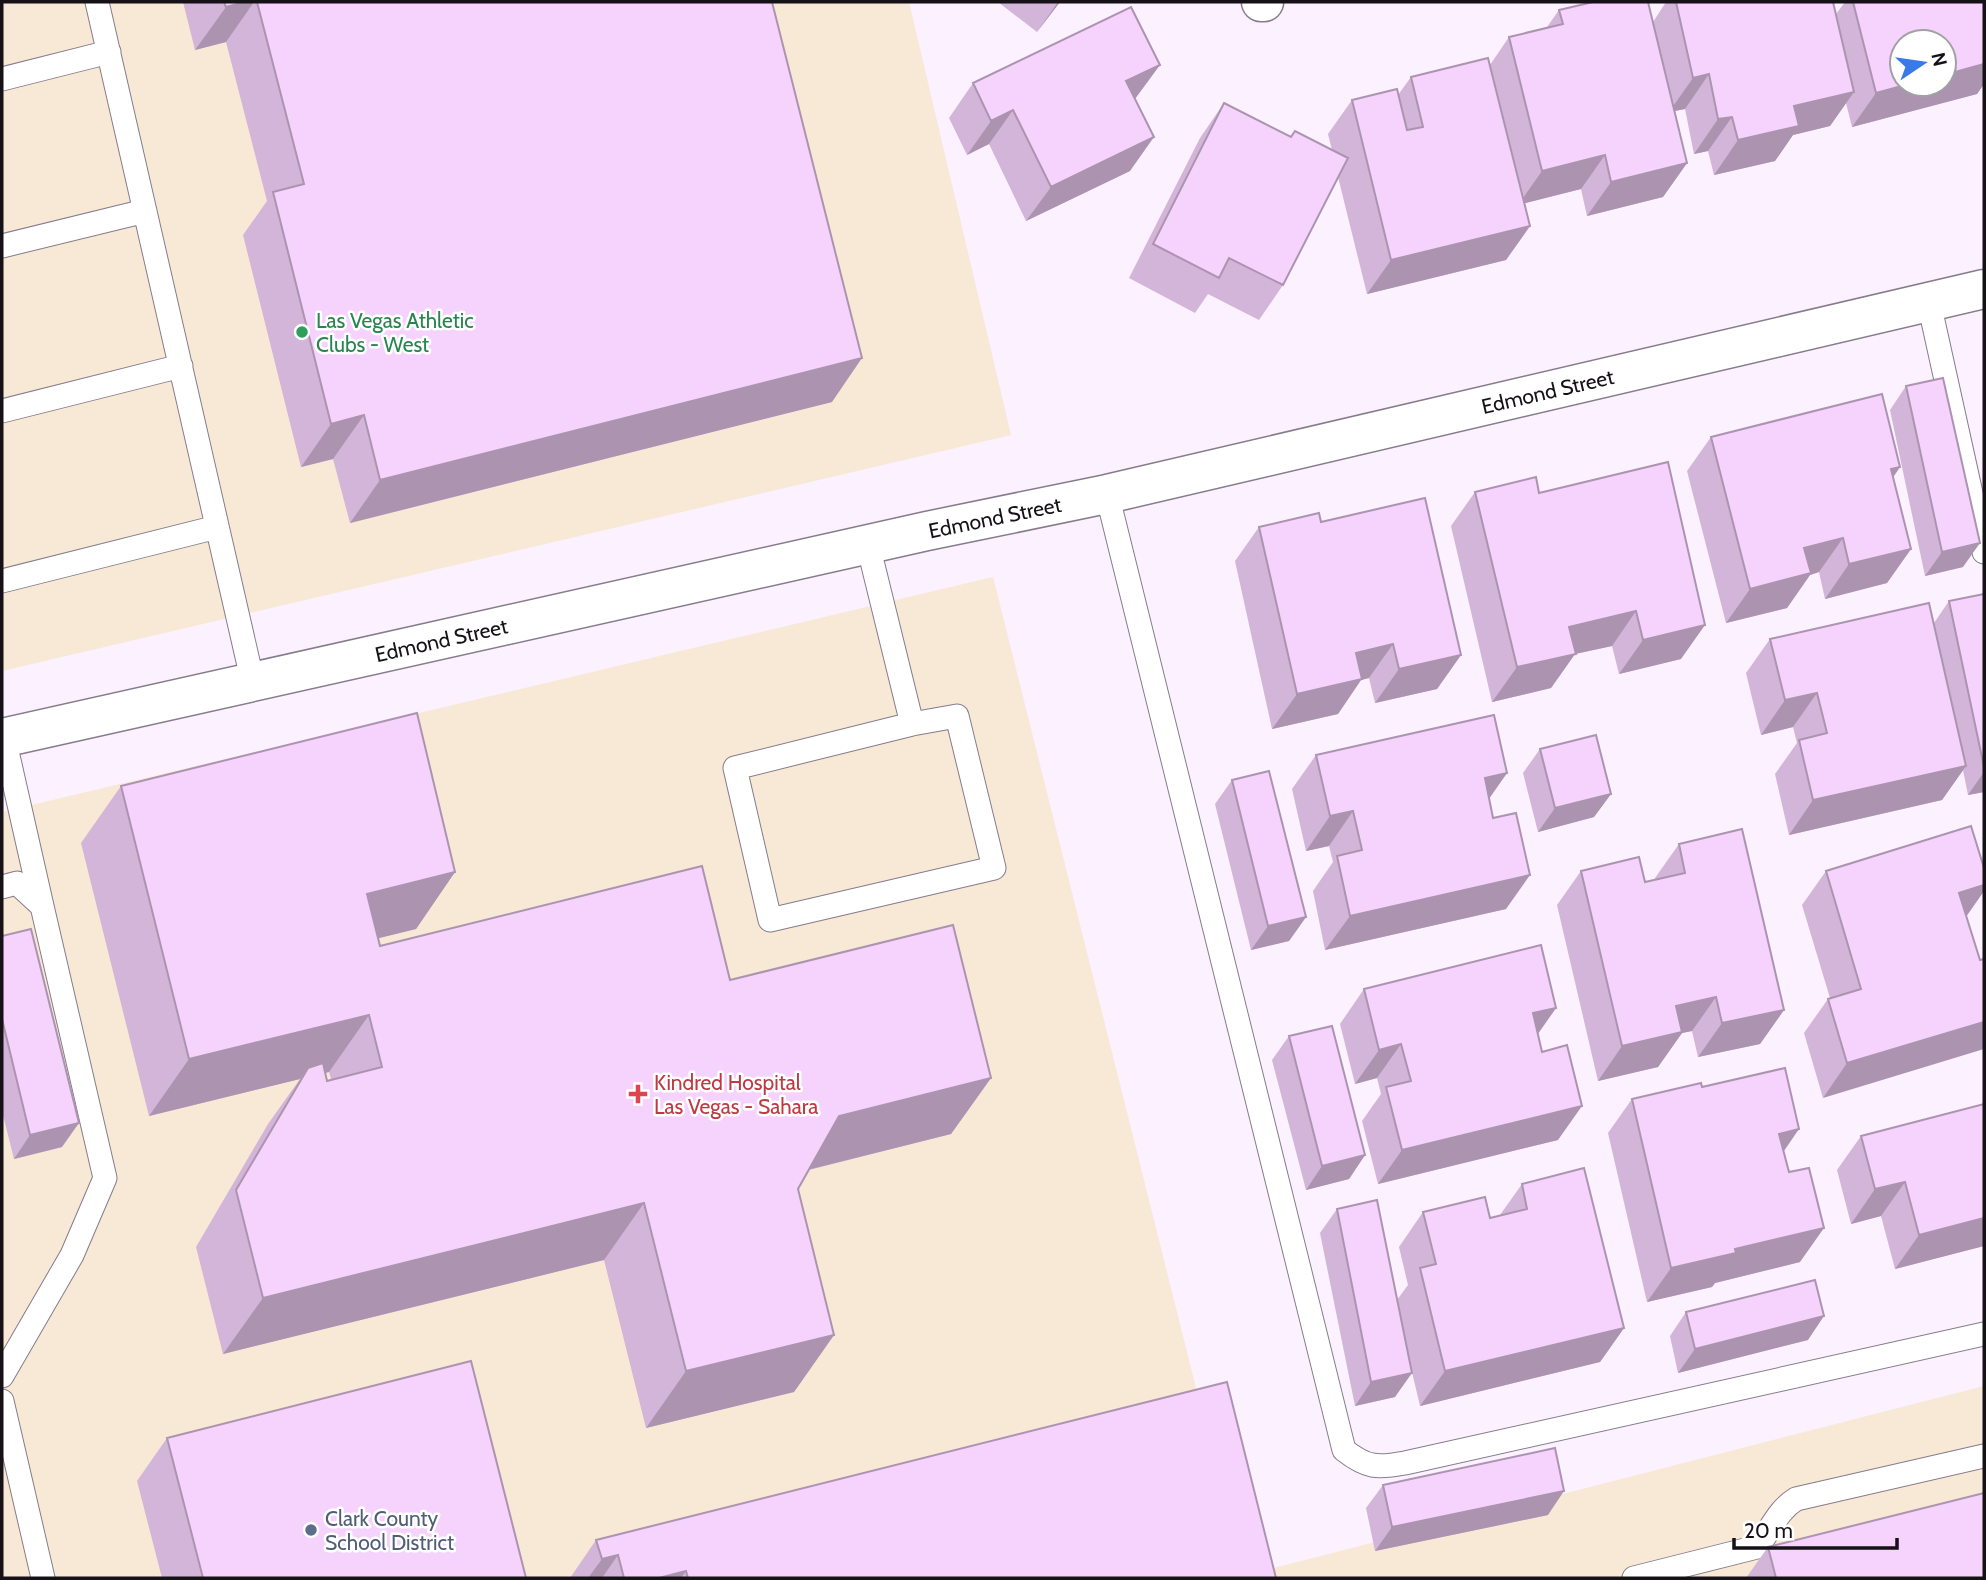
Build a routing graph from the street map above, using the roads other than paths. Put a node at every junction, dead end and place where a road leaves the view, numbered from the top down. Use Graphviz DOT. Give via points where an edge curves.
graph roads {
  1 [pos="97,2"];
  2 [pos="108,52"];
  3 [pos="2,79"];
  4 [pos="145,211"];
  5 [pos="2,246"];
  6 [pos="1984,289"];
  7 [pos="1929,303"];
  8 [pos="181,366"];
  9 [pos="2,411"];
  10 [pos="1107,495"];
  11 [pos="217,527"];
  12 [pos="868,545"];
  13 [pos="1984,552"];
  14 [pos="2,581"];
  15 [pos="253,683"];
  16 [pos="912,724"];
  17 [pos="3,738"];
  18 [pos="2,887"];
  19 [pos="42,906"];
  20 [pos="1984,1334"];
  21 [pos="2,1376"];
  22 [pos="2,1401"];
  23 [pos="1984,1457"];
  24 [pos="43,1578"];
  25 [pos="1634,1578"];
  1 -- 2 [label="lane"];
  2 -- 3 [label="lane"];
  2 -- 4 [label="lane"];
  4 -- 5 [label="lane"];
  4 -- 8 [label="lane"];
  6 -- 7 [label="street, Edmond Street"];
  7 -- 10 [label="street, Edmond Street"];
  7 -- 13 [label="lane"];
  8 -- 9 [label="lane"];
  8 -- 11 [label="lane"];
  10 -- 12 [label="street, Edmond Street"];
  10 -- 20 [label="lane" via="1344,1450 1377,1468 1405,1463"];
  11 -- 14 [label="lane"];
  11 -- 15 [label="lane"];
  12 -- 15 [label="street, Edmond Street"];
  12 -- 16 [label="lane"];
  15 -- 17 [label="street, Edmond Street"];
  16 -- 16 [label="lane" via="734,768 771,920 994,868 957,716"];
  17 -- 19 [label="lane"];
  18 -- 19 [label="lane" via="17,883"];
  19 -- 21 [label="lane" via="105,1178 72,1255"];
  22 -- 24 [label="lane"];
  23 -- 25 [label="lane" via="1796,1499 1784,1507 1757,1547"];
}
